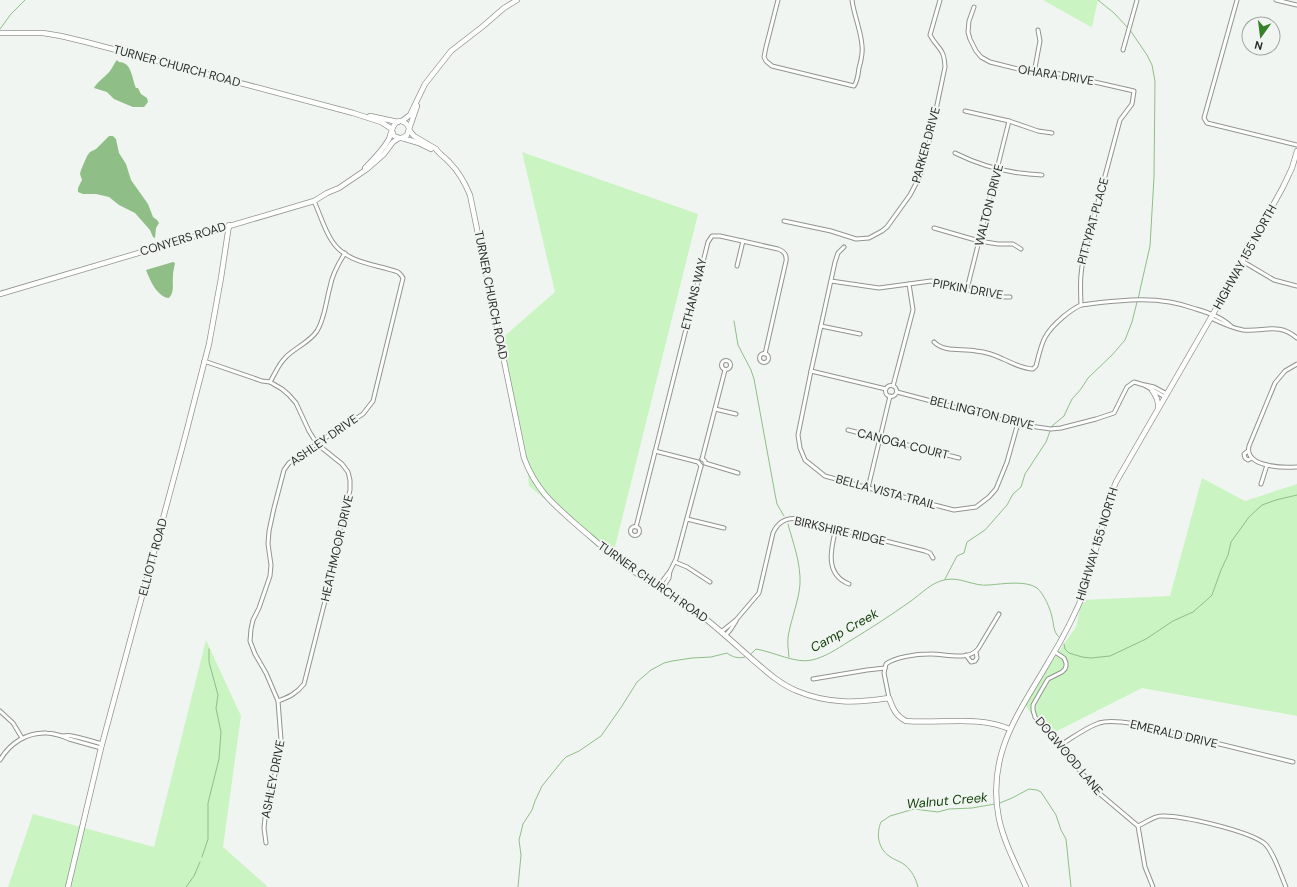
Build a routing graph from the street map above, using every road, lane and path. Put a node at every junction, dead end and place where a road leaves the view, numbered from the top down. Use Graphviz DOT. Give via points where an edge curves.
graph roads {
  1 [pos="517,0"];
  2 [pos="778,0"];
  3 [pos="852,0"];
  4 [pos="940,0"];
  5 [pos="1137,0"];
  6 [pos="1237,0"];
  7 [pos="1276,0"];
  8 [pos="1297,5"];
  9 [pos="974,7"];
  10 [pos="1038,30"];
  11 [pos="0,32"];
  12 [pos="1123,50"];
  13 [pos="1034,73"];
  14 [pos="427,82"];
  15 [pos="965,112"];
  16 [pos="353,113"];
  17 [pos="1009,121"];
  18 [pos="400,122"];
  19 [pos="409,129"];
  20 [pos="392,130"];
  21 [pos="1052,133"];
  22 [pos="400,138"];
  23 [pos="1115,139"];
  24 [pos="1297,144"];
  25 [pos="1297,151"];
  26 [pos="438,152"];
  27 [pos="955,153"];
  28 [pos="998,169"];
  29 [pos="361,172"];
  30 [pos="1042,175"];
  31 [pos="314,201"];
  32 [pos="784,221"];
  33 [pos="230,225"];
  34 [pos="934,228"];
  35 [pos="743,241"];
  36 [pos="980,241"];
  37 [pos="844,246"];
  38 [pos="1021,249"];
  39 [pos="344,253"];
  40 [pos="1242,261"];
  41 [pos="737,266"];
  42 [pos="831,281"];
  43 [pos="909,284"];
  44 [pos="1297,286"];
  45 [pos="967,289"];
  46 [pos="0,294"];
  47 [pos="1010,297"];
  48 [pos="1081,305"];
  49 [pos="1212,316"];
  50 [pos="821,326"];
  51 [pos="860,334"];
  52 [pos="1297,338"];
  53 [pos="934,342"];
  54 [pos="765,354"];
  55 [pos="204,361"];
  56 [pos="1297,364"];
  57 [pos="725,370"];
  58 [pos="811,371"];
  59 [pos="270,382"];
  60 [pos="1144,385"];
  61 [pos="893,386"];
  62 [pos="886,389"];
  63 [pos="1152,390"];
  64 [pos="897,392"];
  65 [pos="890,396"];
  66 [pos="1166,396"];
  67 [pos="715,409"];
  68 [pos="1158,410"];
  69 [pos="736,414"];
  70 [pos="1018,423"];
  71 [pos="848,430"];
  72 [pos="879,438"];
  73 [pos="317,444"];
  74 [pos="655,451"];
  75 [pos="1248,451"];
  76 [pos="960,458"];
  77 [pos="1252,458"];
  78 [pos="702,459"];
  79 [pos="698,462"];
  80 [pos="705,463"];
  81 [pos="1267,465"];
  82 [pos="700,466"];
  83 [pos="1297,467"];
  84 [pos="738,473"];
  85 [pos="1261,484"];
  86 [pos="868,488"];
  87 [pos="688,519"];
  88 [pos="636,527"];
  89 [pos="724,528"];
  90 [pos="836,528"];
  91 [pos="933,558"];
  92 [pos="675,562"];
  93 [pos="710,582"];
  94 [pos="849,584"];
  95 [pos="660,588"];
  96 [pos="998,614"];
  97 [pos="723,634"];
  98 [pos="976,652"];
  99 [pos="1054,652"];
  100 [pos="966,655"];
  101 [pos="885,668"];
  102 [pos="813,679"];
  103 [pos="889,698"];
  104 [pos="278,701"];
  105 [pos="0,711"];
  106 [pos="1010,729"];
  107 [pos="22,738"];
  108 [pos="102,746"];
  109 [pos="1059,746"];
  110 [pos="0,760"];
  111 [pos="1293,762"];
  112 [pos="1138,826"];
  113 [pos="266,843"];
  114 [pos="68,887"];
  115 [pos="1026,887"];
  116 [pos="1152,887"];
  117 [pos="1286,887"];
  1 -- 14 [label="street" via="451,51"];
  2 -- 3 [label="street" via="764,57 766,61 772,66 854,86 862,46"];
  4 -- 32 [label="street, PARKER DRIVE" via="930,35 945,56 944,75 920,176 898,213 882,231 861,239"];
  5 -- 12 [label="street"];
  6 -- 24 [label="street" via="1204,118 1207,123 1216,126"];
  7 -- 8 [label="street"];
  9 -- 13 [label="street, OHARA DRIVE" via="968,32 981,57 990,62"];
  10 -- 13 [label="street" via="1040,41"];
  11 -- 16 [label="street, TURNER CHURCH ROAD" via="61,36"];
  13 -- 23 [label="street, OHARA DRIVE" via="1054,73 1133,89 1135,92 1132,104 1120,120"];
  14 -- 18 [label="street" via="410,115"];
  14 -- 19 [label="street"];
  15 -- 17 [label="street"];
  16 -- 18 [label="street, TURNER CHURCH ROAD"];
  16 -- 20 [label="street, TURNER CHURCH ROAD" via="381,122"];
  17 -- 21 [label="street"];
  17 -- 28 [label="street, WALTON DRIVE"];
  18 -- 19 [label="street" via="407,124"];
  18 -- 20 [label="street" via="395,124"];
  19 -- 22 [label="street" via="407,135"];
  19 -- 26 [label="street, TURNER CHURCH ROAD" via="414,136"];
  20 -- 22 [label="street" via="394,136"];
  20 -- 29 [label="street, CONYERS ROAD" via="381,151"];
  22 -- 26 [label="street, TURNER CHURCH ROAD"];
  22 -- 29 [label="street, CONYERS ROAD" via="393,142 378,160"];
  23 -- 48 [label="street, PITTYPAT PLACE" via="1081,267"];
  25 -- 40 [label="street, HIGHWAY 155 NORTH" via="1287,181"];
  26 -- 95 [label="street, TURNER CHURCH ROAD" via="450,162 470,195 522,450 528,468 541,491 573,521 612,555"];
  27 -- 28 [label="street"];
  28 -- 30 [label="street"];
  28 -- 36 [label="street, WALTON DRIVE"];
  29 -- 31 [label="street, CONYERS ROAD" via="339,188"];
  31 -- 33 [label="street, CONYERS ROAD"];
  31 -- 39 [label="street, ASHLEY DRIVE" via="331,240"];
  33 -- 46 [label="street, CONYERS ROAD"];
  33 -- 55 [label="street, ELLIOTT ROAD"];
  34 -- 36 [label="street"];
  35 -- 41 [label="street"];
  35 -- 54 [label="street, ETHANS WAY" via="780,250 786,256"];
  35 -- 74 [label="street, ETHANS WAY" via="718,235 712,236 708,241"];
  36 -- 38 [label="street" via="1013,244"];
  36 -- 45 [label="street, WALTON DRIVE"];
  37 -- 42 [label="street, BELLA VISTA TRAIL" via="838,253"];
  39 -- 59 [label="street" via="330,285 317,331 285,358"];
  39 -- 73 [label="street, ASHLEY DRIVE" via="361,262 398,272 402,275 403,284 373,401 363,414"];
  40 -- 44 [label="street" via="1274,280"];
  40 -- 49 [label="street, HIGHWAY 155 NORTH"];
  42 -- 43 [label="street, PIPKIN DRIVE" via="879,288"];
  42 -- 50 [label="street, BELLA VISTA TRAIL"];
  43 -- 45 [label="street, PIPKIN DRIVE" via="931,281"];
  43 -- 61 [label="street" via="913,310"];
  45 -- 47 [label="street, PIPKIN DRIVE" via="997,297"];
  48 -- 49 [label="street" via="1161,300"];
  48 -- 53 [label="street" via="1048,330 1033,369 1020,367 976,350 938,347"];
  49 -- 52 [label="street" via="1245,330 1277,328"];
  49 -- 66 [label="street, HIGHWAY 155 NORTH"];
  50 -- 51 [label="street"];
  50 -- 58 [label="street, BELLA VISTA TRAIL"];
  55 -- 59 [label="street, HEATHMOOR DRIVE"];
  55 -- 108 [label="street, ELLIOTT ROAD"];
  56 -- 75 [label="street" via="1282,374 1274,385"];
  57 -- 67 [label="street"];
  58 -- 62 [label="street"];
  58 -- 86 [label="street, BELLA VISTA TRAIL" via="798,435 805,460 825,476"];
  59 -- 73 [label="street, HEATHMOOR DRIVE" via="296,403"];
  60 -- 63 [label="street"];
  60 -- 66 [label="street, BELLINGTON DRIVE" via="1154,387"];
  60 -- 70 [label="street, BELLINGTON DRIVE" via="1134,382 1130,384 1114,413 1096,419 1051,429"];
  61 -- 62 [label="street"];
  61 -- 64 [label="street"];
  62 -- 65 [label="street"];
  63 -- 66 [label="street"];
  63 -- 68 [label="street" via="1158,400"];
  64 -- 65 [label="street"];
  64 -- 70 [label="street, BELLINGTON DRIVE"];
  65 -- 72 [label="street"];
  66 -- 68 [label="street, HIGHWAY 155 NORTH"];
  67 -- 69 [label="street"];
  67 -- 78 [label="street"];
  68 -- 99 [label="street, HIGHWAY 155 NORTH" via="1116,482 1085,590 1070,625"];
  70 -- 86 [label="street, BELLA VISTA TRAIL" via="996,489 976,507 954,510"];
  71 -- 72 [label="street, CANOGA COURT"];
  72 -- 76 [label="street, CANOGA COURT"];
  72 -- 86 [label="street"];
  73 -- 104 [label="street, ASHLEY DRIVE" via="289,463 284,470 269,531 270,576 251,629 250,641"];
  73 -- 104 [label="street, HEATHMOOR DRIVE" via="348,472 350,490 304,684 298,692"];
  74 -- 79 [label="street"];
  74 -- 88 [label="street, ETHANS WAY"];
  75 -- 77 [label="street"];
  75 -- 77 [label="street" via="1244,454 1245,458"];
  77 -- 81 [label="street"];
  78 -- 79 [label="street"];
  78 -- 80 [label="street"];
  79 -- 82 [label="street"];
  80 -- 82 [label="street"];
  80 -- 84 [label="street"];
  81 -- 83 [label="street"];
  81 -- 85 [label="street"];
  82 -- 87 [label="street"];
  87 -- 89 [label="street"];
  87 -- 92 [label="street"];
  90 -- 91 [label="street, BIRKSHIRE RIDGE" via="927,551"];
  90 -- 94 [label="street" via="831,551 833,569 840,579"];
  90 -- 97 [label="street, BIRKSHIRE RIDGE" via="794,518 778,525 772,535 759,593 736,620 732,629"];
  92 -- 93 [label="street"];
  92 -- 95 [label="street" via="669,578"];
  95 -- 97 [label="street, TURNER CHURCH ROAD" via="693,609"];
  96 -- 98 [label="street"];
  97 -- 103 [label="street, TURNER CHURCH ROAD" via="773,677 786,686 809,695 843,702"];
  98 -- 100 [label="street"];
  98 -- 100 [label="street" via="975,661 971,662"];
  99 -- 106 [label="street, HIGHWAY 155 NORTH"];
  99 -- 109 [label="street, DOGWOOD LANE" via="1064,658 1065,669 1048,679 1033,705 1033,710 1035,717"];
  100 -- 101 [label="street" via="917,655 894,659 886,664"];
  101 -- 102 [label="street"];
  101 -- 103 [label="street"];
  103 -- 106 [label="street" via="897,715 906,721 976,721"];
  104 -- 113 [label="street, ASHLEY DRIVE" via="280,752 265,818"];
  105 -- 107 [label="street"];
  106 -- 115 [label="street, HIGHWAY 155 NORTH" via="999,762 997,796 1000,820"];
  107 -- 108 [label="street" via="43,733 70,735"];
  107 -- 110 [label="street" via="10,746"];
  108 -- 114 [label="street, ELLIOTT ROAD"];
  109 -- 111 [label="street, EMERALD DRIVE" via="1100,723 1114,722 1162,730"];
  109 -- 112 [label="street, DOGWOOD LANE" via="1100,794"];
  112 -- 116 [label="street" via="1145,867"];
  112 -- 117 [label="street" via="1159,816 1183,818 1245,833 1265,844"];
}
